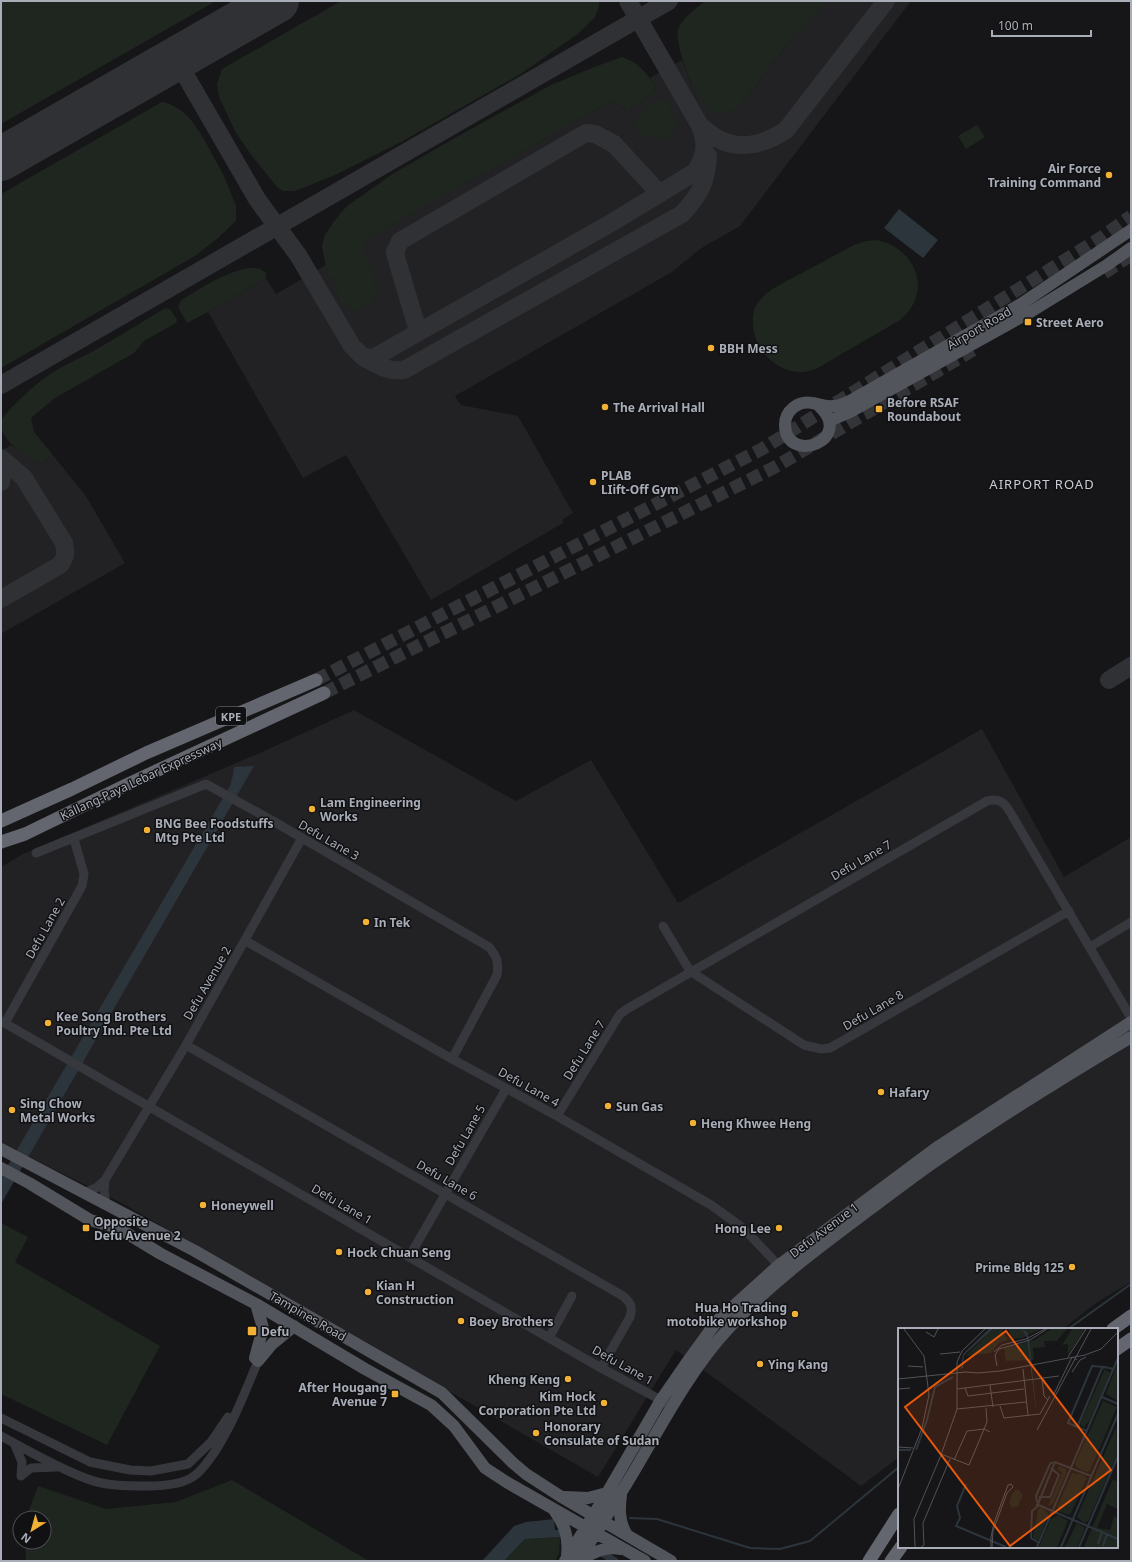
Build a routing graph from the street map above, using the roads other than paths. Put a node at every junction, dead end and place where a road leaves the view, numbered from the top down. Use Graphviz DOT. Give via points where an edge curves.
graph roads {
  1 [pos="1131,230"];
  2 [pos="1131,248"];
  3 [pos="818,405"];
  4 [pos="829,421"];
  5 [pos="316,680"];
  6 [pos="324,693"];
  7 [pos="34,807"];
  8 [pos="1,815"];
  9 [pos="1,821"];
  10 [pos="25,834"];
  11 [pos="302,838"];
  12 [pos="74,839"];
  13 [pos="1,842"];
  14 [pos="1,850"];
  15 [pos="36,853"];
  16 [pos="1069,911"];
  17 [pos="1131,922"];
  18 [pos="663,926"];
  19 [pos="246,941"];
  20 [pos="1090,947"];
  21 [pos="690,971"];
  22 [pos="1131,1018"];
  23 [pos="3,1022"];
  24 [pos="1131,1022"];
  25 [pos="1131,1037"];
  26 [pos="186,1045"];
  27 [pos="452,1059"];
  28 [pos="506,1089"];
  29 [pos="150,1106"];
  30 [pos="557,1116"];
  31 [pos="4,1150"];
  32 [pos="1,1168"];
  33 [pos="105,1180"];
  34 [pos="84,1193"];
  35 [pos="446,1193"];
  36 [pos="106,1205"];
  37 [pos="409,1257"];
  38 [pos="782,1270"];
  39 [pos="572,1296"];
  40 [pos="256,1304"];
  41 [pos="1131,1316"];
  42 [pos="294,1326"];
  43 [pos="1114,1328"];
  44 [pos="549,1338"];
  45 [pos="1131,1339"];
  46 [pos="1118,1348"];
  47 [pos="257,1359"];
  48 [pos="601,1368"];
  49 [pos="667,1403"];
  50 [pos="1,1418"];
  51 [pos="1,1436"];
  52 [pos="14,1443"];
  53 [pos="61,1467"];
  54 [pos="622,1492"];
  55 [pos="607,1493"];
  56 [pos="560,1496"];
  57 [pos="551,1507"];
  58 [pos="898,1516"];
  59 [pos="598,1518"];
  60 [pos="591,1530"];
  61 [pos="627,1535"];
  62 [pos="900,1548"];
  63 [pos="626,1550"];
  64 [pos="572,1561"];
  65 [pos="645,1561"];
  66 [pos="671,1561"];
  67 [pos="869,1561"];
  68 [pos="891,1561"];
  1 -- 3 [label="main road, Airport Road" via="1021,304 865,393 833,406"];
  2 -- 4 [label="main road, Airport Road" via="996,332"];
  3 -- 4 [label="main road" via="826,412"];
  3 -- 4 [label="main road, Airport Road" via="805,402 792,408 788,413 785,427 790,438 802,446 814,446 828,434"];
  5 -- 7 [label="highway, Kallang-Paya Lebar Expressway / KPE" via="146,753"];
  6 -- 10 [label="highway, Kallang-Paya Lebar Expressway / KPE"];
  7 -- 8 [label="highway"];
  7 -- 9 [label="highway, Kallang-Paya Lebar Expressway / KPE"];
  10 -- 13 [label="highway, Kallang-Paya Lebar Expressway / KPE"];
  10 -- 14 [label="highway"];
  11 -- 12 [label="street, Defu Lane 3" via="206,784"];
  11 -- 19 [label="street, Defu Avenue 2"];
  11 -- 27 [label="street, Defu Lane 3" via="489,947 494,954 499,964 496,975"];
  12 -- 15 [label="street, Defu Lane 3"];
  12 -- 23 [label="street, Defu Lane 2" via="84,874 82,886"];
  16 -- 20 [label="street, Defu Lane 7"];
  16 -- 21 [label="street, Defu Lane 8" via="830,1048 821,1049 804,1045"];
  16 -- 21 [label="street, Defu Lane 7" via="1008,808 993,799"];
  17 -- 20 [label="street"];
  18 -- 21 [label="street"];
  19 -- 26 [label="street, Defu Avenue 2"];
  19 -- 27 [label="street, Defu Lane 4"];
  20 -- 22 [label="street, Defu Lane 7"];
  21 -- 30 [label="street, Defu Lane 7" via="620,1014"];
  23 -- 29 [label="street, Defu Lane 1"];
  24 -- 38 [label="main road, Defu Avenue 1" via="936,1148"];
  25 -- 38 [label="main road, Defu Avenue 1" via="942,1156 836,1235"];
  26 -- 29 [label="street, Defu Avenue 2"];
  26 -- 35 [label="street, Defu Lane 6"];
  27 -- 28 [label="street, Defu Lane 4"];
  28 -- 30 [label="street, Defu Lane 4"];
  28 -- 35 [label="street, Defu Lane 5"];
  29 -- 33 [label="street, Defu Avenue 2"];
  29 -- 37 [label="street, Defu Lane 1"];
  30 -- 38 [label="street, Defu Lane 4" via="711,1205 743,1228"];
  31 -- 34 [label="main road, Tampines Road"];
  32 -- 40 [label="main road, Tampines Road" via="90,1220 118,1228 161,1254"];
  33 -- 34 [label="street, Defu Avenue 2" via="96,1188"];
  33 -- 36 [label="street"];
  34 -- 36 [label="main road, Tampines Road"];
  35 -- 37 [label="street, Defu Lane 5"];
  35 -- 48 [label="street, Defu Lane 6" via="623,1296 630,1303 630,1317"];
  36 -- 56 [label="main road, Tampines Road" via="195,1251 442,1393 513,1463"];
  37 -- 44 [label="street, Defu Lane 1"];
  38 -- 49 [label="main road, Defu Avenue 1" via="727,1330"];
  39 -- 44 [label="street"];
  40 -- 42 [label="main road, Tampines Road"];
  40 -- 47 [label="main road" via="263,1328"];
  41 -- 43 [label="highway"];
  42 -- 47 [label="main road"];
  42 -- 57 [label="main road, Tampines Road" via="431,1405 454,1426 485,1468"];
  44 -- 48 [label="street, Defu Lane 1"];
  45 -- 46 [label="highway"];
  47 -- 50 [label="street" via="222,1427 211,1442 188,1464 151,1471 130,1470 90,1462"];
  47 -- 53 [label="street" via="236,1415 205,1466 194,1476 179,1483 130,1486 86,1479"];
  48 -- 49 [label="street, Defu Lane 1"];
  49 -- 54 [label="main road, Defu Avenue 1"];
  49 -- 55 [label="main road, Defu Avenue 1"];
  51 -- 52 [label="street"];
  52 -- 53 [label="street"];
  52 -- 53 [label="street" via="22,1462 22,1476 31,1468"];
  54 -- 59 [label="main road, Defu Avenue 1"];
  54 -- 61 [label="main road" via="619,1514"];
  55 -- 56 [label="main road" via="588,1498"];
  55 -- 59 [label="main road, Defu Avenue 1"];
  56 -- 59 [label="main road, Tampines Road"];
  57 -- 60 [label="main road, Tampines Road"];
  57 -- 64 [label="main road" via="567,1535"];
  58 -- 67 [label="highway"];
  59 -- 60 [label="main road"];
  59 -- 61 [label="main road, Tampines Road"];
  60 -- 63 [label="main road, Tampines Road"];
  60 -- 64 [label="main road"];
  61 -- 66 [label="main road, Tampines Road"];
  62 -- 68 [label="highway"];
  63 -- 64 [label="main road" via="613,1547 602,1549"];
  63 -- 65 [label="main road, Tampines Road"];
}
